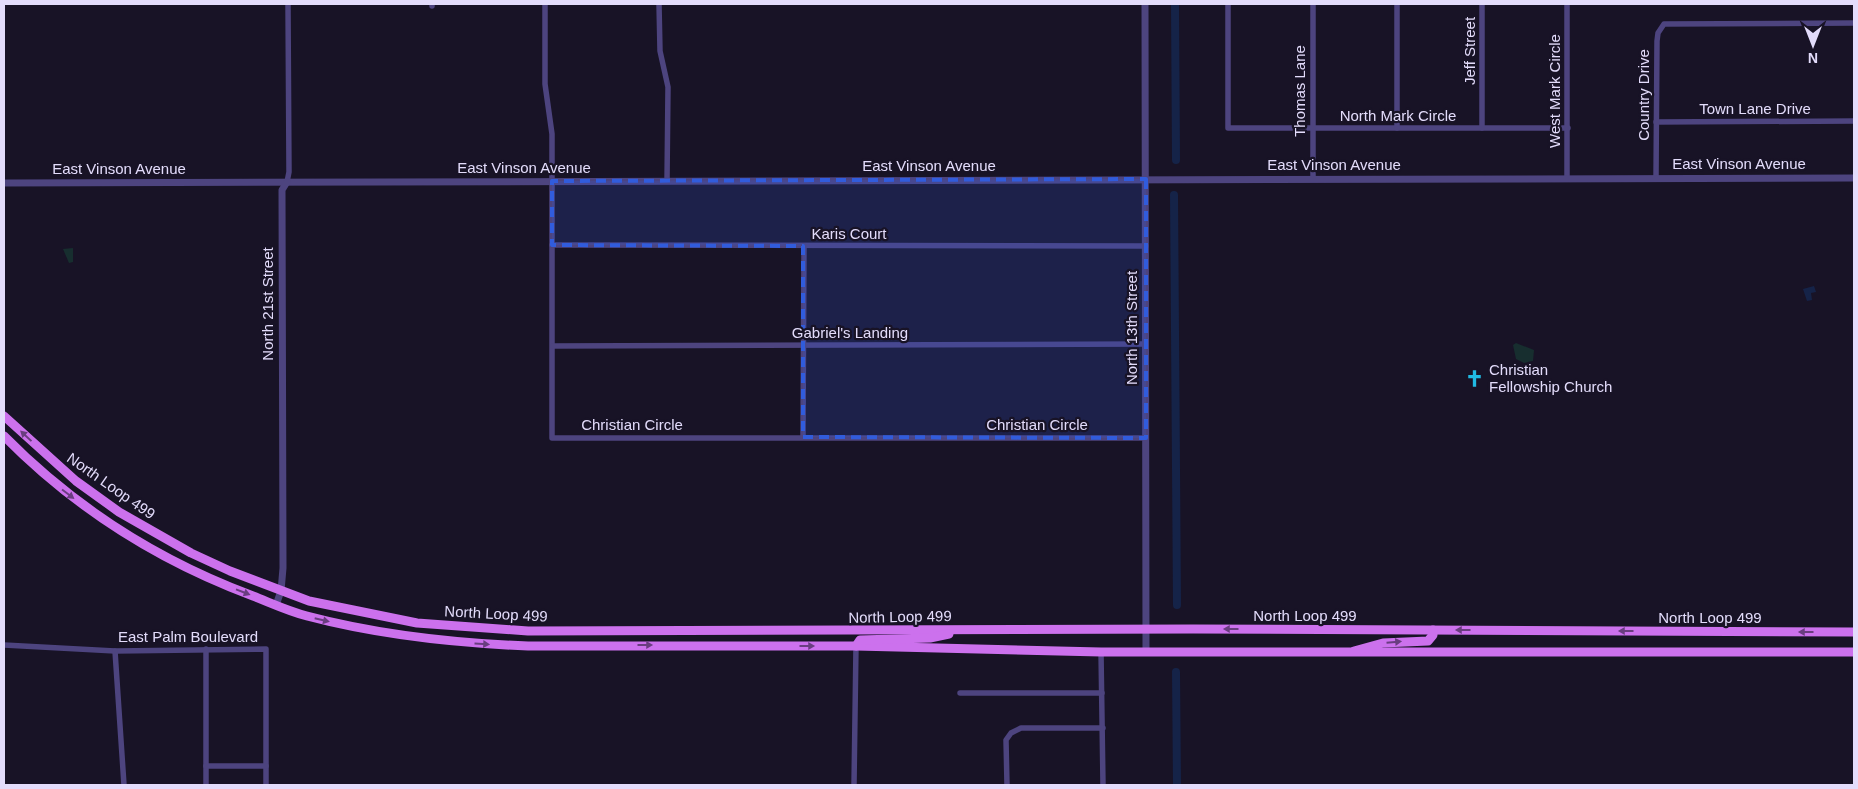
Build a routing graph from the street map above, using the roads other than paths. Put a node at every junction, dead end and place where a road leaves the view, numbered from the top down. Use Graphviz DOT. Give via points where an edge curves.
graph roads {
  1 [pos="288,4"];
  2 [pos="545,4"];
  3 [pos="659,4"];
  4 [pos="1145,4"];
  5 [pos="1228,4"];
  6 [pos="1313,4"];
  7 [pos="1397,4"];
  8 [pos="1482,4"];
  9 [pos="1568,4"];
  10 [pos="1854,22"];
  11 [pos="1854,121"];
  12 [pos="1656,122"];
  13 [pos="1313,128"];
  14 [pos="1397,128"];
  15 [pos="1482,128"];
  16 [pos="1568,128"];
  17 [pos="1568,178"];
  18 [pos="1656,178"];
  19 [pos="1854,178"];
  20 [pos="1146,179"];
  21 [pos="1313,179"];
  22 [pos="552,181"];
  23 [pos="667,181"];
  24 [pos="287,182"];
  25 [pos="4,183"];
  26 [pos="552,245"];
  27 [pos="804,246"];
  28 [pos="1146,246"];
  29 [pos="1146,344"];
  30 [pos="553,346"];
  31 [pos="804,346"];
  32 [pos="4,416"];
  33 [pos="4,436"];
  34 [pos="803,437"];
  35 [pos="1146,438"];
  36 [pos="281,591"];
  37 [pos="276,605"];
  38 [pos="1146,629"];
  39 [pos="969,630"];
  40 [pos="1432,630"];
  41 [pos="1854,632"];
  42 [pos="4,645"];
  43 [pos="856,646"];
  44 [pos="206,649"];
  45 [pos="115,650"];
  46 [pos="1101,652"];
  47 [pos="1146,652"];
  48 [pos="1349,652"];
  49 [pos="1854,652"];
  50 [pos="960,693"];
  51 [pos="1102,693"];
  52 [pos="1103,728"];
  53 [pos="206,766"];
  54 [pos="266,766"];
  55 [pos="124,785"];
  56 [pos="206,785"];
  57 [pos="266,785"];
  58 [pos="854,785"];
  59 [pos="1007,785"];
  60 [pos="1104,785"];
  1 -- 24 [label="street, North 21st Street"];
  2 -- 22 [label="street, Christian Circle" via="545,84 552,134"];
  3 -- 23 [label="street" via="660,51 668,87"];
  4 -- 20 [label="street, North 13th Street"];
  5 -- 13 [label="street, North Mark Circle" via="1228,128"];
  6 -- 13 [label="street, Thomas Lane"];
  7 -- 14 [label="street"];
  8 -- 15 [label="street, Jeff Street"];
  9 -- 16 [label="street, West Mark Circle"];
  10 -- 12 [label="street, Country Drive" via="1664,24 1657,41"];
  11 -- 12 [label="street, Town Lane Drive"];
  12 -- 18 [label="street, Country Drive"];
  13 -- 14 [label="street, North Mark Circle"];
  13 -- 21 [label="street, Thomas Lane"];
  14 -- 15 [label="street, North Mark Circle"];
  15 -- 16 [label="street, North Mark Circle"];
  16 -- 17 [label="street, West Mark Circle"];
  17 -- 18 [label="street, East Vinson Avenue"];
  17 -- 21 [label="street, East Vinson Avenue"];
  18 -- 19 [label="street, East Vinson Avenue"];
  20 -- 21 [label="street, East Vinson Avenue"];
  20 -- 23 [label="street, East Vinson Avenue"];
  20 -- 28 [label="street, North 13th Street"];
  22 -- 23 [label="street, East Vinson Avenue"];
  22 -- 24 [label="street, East Vinson Avenue"];
  22 -- 26 [label="street, Christian Circle"];
  24 -- 25 [label="street, East Vinson Avenue"];
  24 -- 36 [label="street, North 21st Street" via="282,190"];
  26 -- 27 [label="street, Karis Court"];
  26 -- 30 [label="street, Christian Circle"];
  27 -- 28 [label="street, Karis Court"];
  27 -- 31 [label="street"];
  28 -- 29 [label="street, North 13th Street"];
  29 -- 31 [label="street, Gabriel's Landing"];
  29 -- 35 [label="street, North 13th Street"];
  30 -- 31 [label="street, Gabriel's Landing"];
  30 -- 34 [label="street, Christian Circle" via="552,438"];
  31 -- 34 [label="street"];
  36 -- 32 [label="main road, North Loop 499, one-way" via="191,553 119,512 76,481"];
  33 -- 37 [label="main road, North Loop 499, one-way" via="66,493 111,524 184,567"];
  34 -- 35 [label="street, Christian Circle"];
  35 -- 38 [label="street, North 13th Street"];
  36 -- 37 [label="street, North 21st Street"];
  36 -- 39 [label="main road, North Loop 499" via="359,613 480,629"];
  37 -- 43 [label="main road, North Loop 499, one-way" via="356,628 480,644"];
  38 -- 39 [label="main road, North Loop 499"];
  40 -- 38 [label="main road, North Loop 499, one-way"];
  38 -- 47 [label="street, North 13th Street"];
  39 -- 43 [label="main road" via="930,638 860,640"];
  41 -- 40 [label="main road, North Loop 499, one-way"];
  48 -- 40 [label="main road, one-way" via="1383,643 1428,641 1433,635"];
  42 -- 45 [label="street, East Palm Boulevard"];
  43 -- 46 [label="main road, North Loop 499"];
  43 -- 58 [label="street"];
  44 -- 45 [label="street, East Palm Boulevard"];
  44 -- 53 [label="street"];
  44 -- 54 [label="street, East Palm Boulevard" via="266,649"];
  45 -- 55 [label="street"];
  46 -- 47 [label="main road, North Loop 499"];
  46 -- 51 [label="street"];
  47 -- 48 [label="main road, North Loop 499"];
  48 -- 49 [label="main road, North Loop 499"];
  50 -- 51 [label="street"];
  51 -- 52 [label="street"];
  52 -- 59 [label="street" via="1021,728 1011,733 1006,740"];
  52 -- 60 [label="street"];
  53 -- 54 [label="street"];
  53 -- 56 [label="street"];
  54 -- 57 [label="street, East Palm Boulevard"];
}
